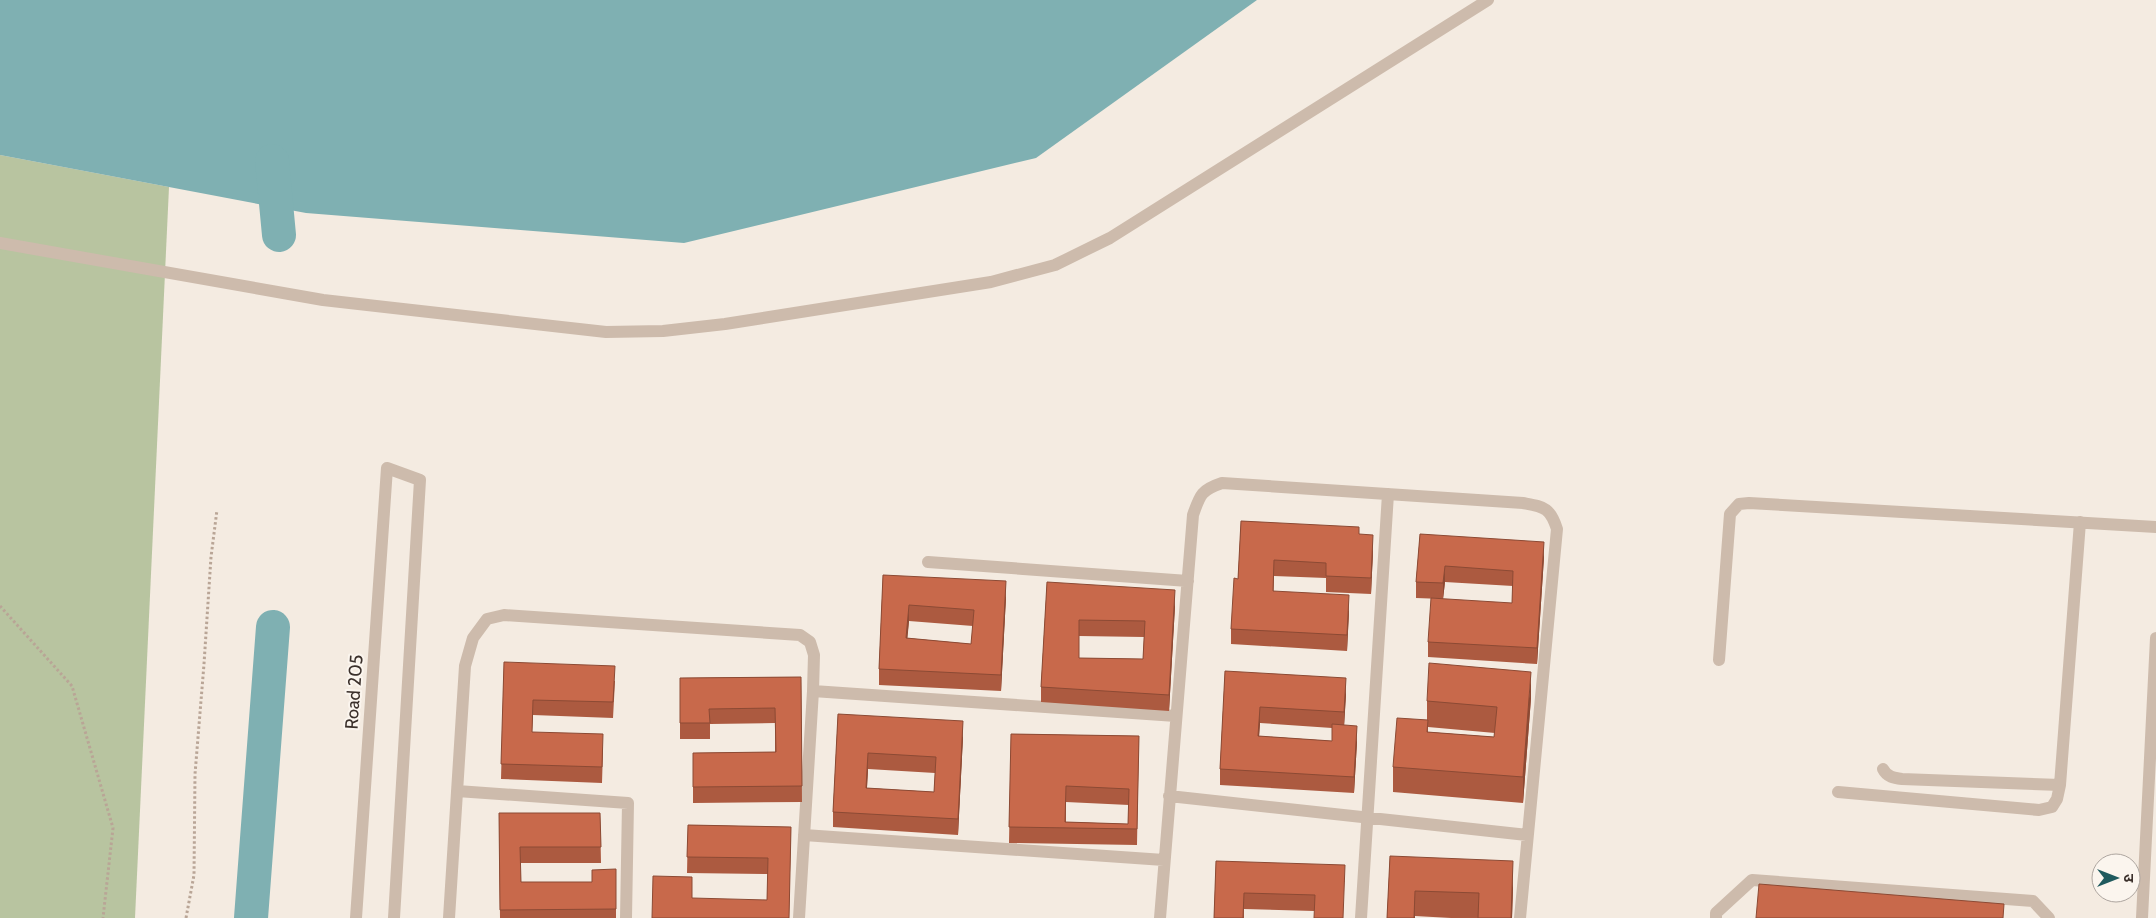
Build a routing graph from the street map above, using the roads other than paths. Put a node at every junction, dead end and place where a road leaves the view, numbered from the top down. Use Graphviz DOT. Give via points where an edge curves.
graph roads {
  1 [pos="1488,0"];
  2 [pos="0,243"];
  3 [pos="1388,494"];
  4 [pos="2080,522"];
  5 [pos="2156,527"];
  6 [pos="928,562"];
  7 [pos="1188,581"];
  8 [pos="2156,638"];
  9 [pos="1719,660"];
  10 [pos="813,691"];
  11 [pos="1176,716"];
  12 [pos="1883,769"];
  13 [pos="2060,785"];
  14 [pos="457,791"];
  15 [pos="1838,792"];
  16 [pos="1170,796"];
  17 [pos="1368,817"];
  18 [pos="1528,834"];
  19 [pos="804,836"];
  20 [pos="1164,860"];
  21 [pos="356,918"];
  22 [pos="394,918"];
  23 [pos="449,918"];
  24 [pos="626,918"];
  25 [pos="799,918"];
  26 [pos="1160,918"];
  27 [pos="1361,918"];
  28 [pos="1520,918"];
  29 [pos="1716,918"];
  30 [pos="2049,918"];
  31 [pos="2142,918"];
  1 -- 2 [label="street" via="1110,238 1055,265 991,282 725,324 663,331 606,332 323,300"];
  3 -- 7 [label="street" via="1222,483 1206,488 1193,515"];
  3 -- 17 [label="street"];
  3 -- 18 [label="street" via="1523,503 1541,506 1552,514 1557,529"];
  4 -- 5 [label="street"];
  4 -- 9 [label="street" via="1738,504 1730,514"];
  4 -- 13 [label="street"];
  6 -- 7 [label="street"];
  7 -- 11 [label="street"];
  8 -- 31 [label="street"];
  10 -- 11 [label="street"];
  10 -- 14 [label="street" via="814,656 810,642 800,635 504,615 486,619 473,638 465,666"];
  10 -- 19 [label="street"];
  11 -- 16 [label="street"];
  12 -- 13 [label="street" via="1886,774 1902,780"];
  13 -- 15 [label="street" via="2058,799 2052,807 2039,810"];
  14 -- 23 [label="street"];
  14 -- 24 [label="street" via="628,803"];
  16 -- 17 [label="street"];
  16 -- 20 [label="street"];
  17 -- 18 [label="street"];
  17 -- 27 [label="street"];
  18 -- 28 [label="street"];
  19 -- 20 [label="street"];
  19 -- 25 [label="street"];
  20 -- 26 [label="street"];
  21 -- 22 [label="street, Road 205" via="387,468 420,480"];
  29 -- 30 [label="street" via="1716,912 1752,880 2033,901"];
}
